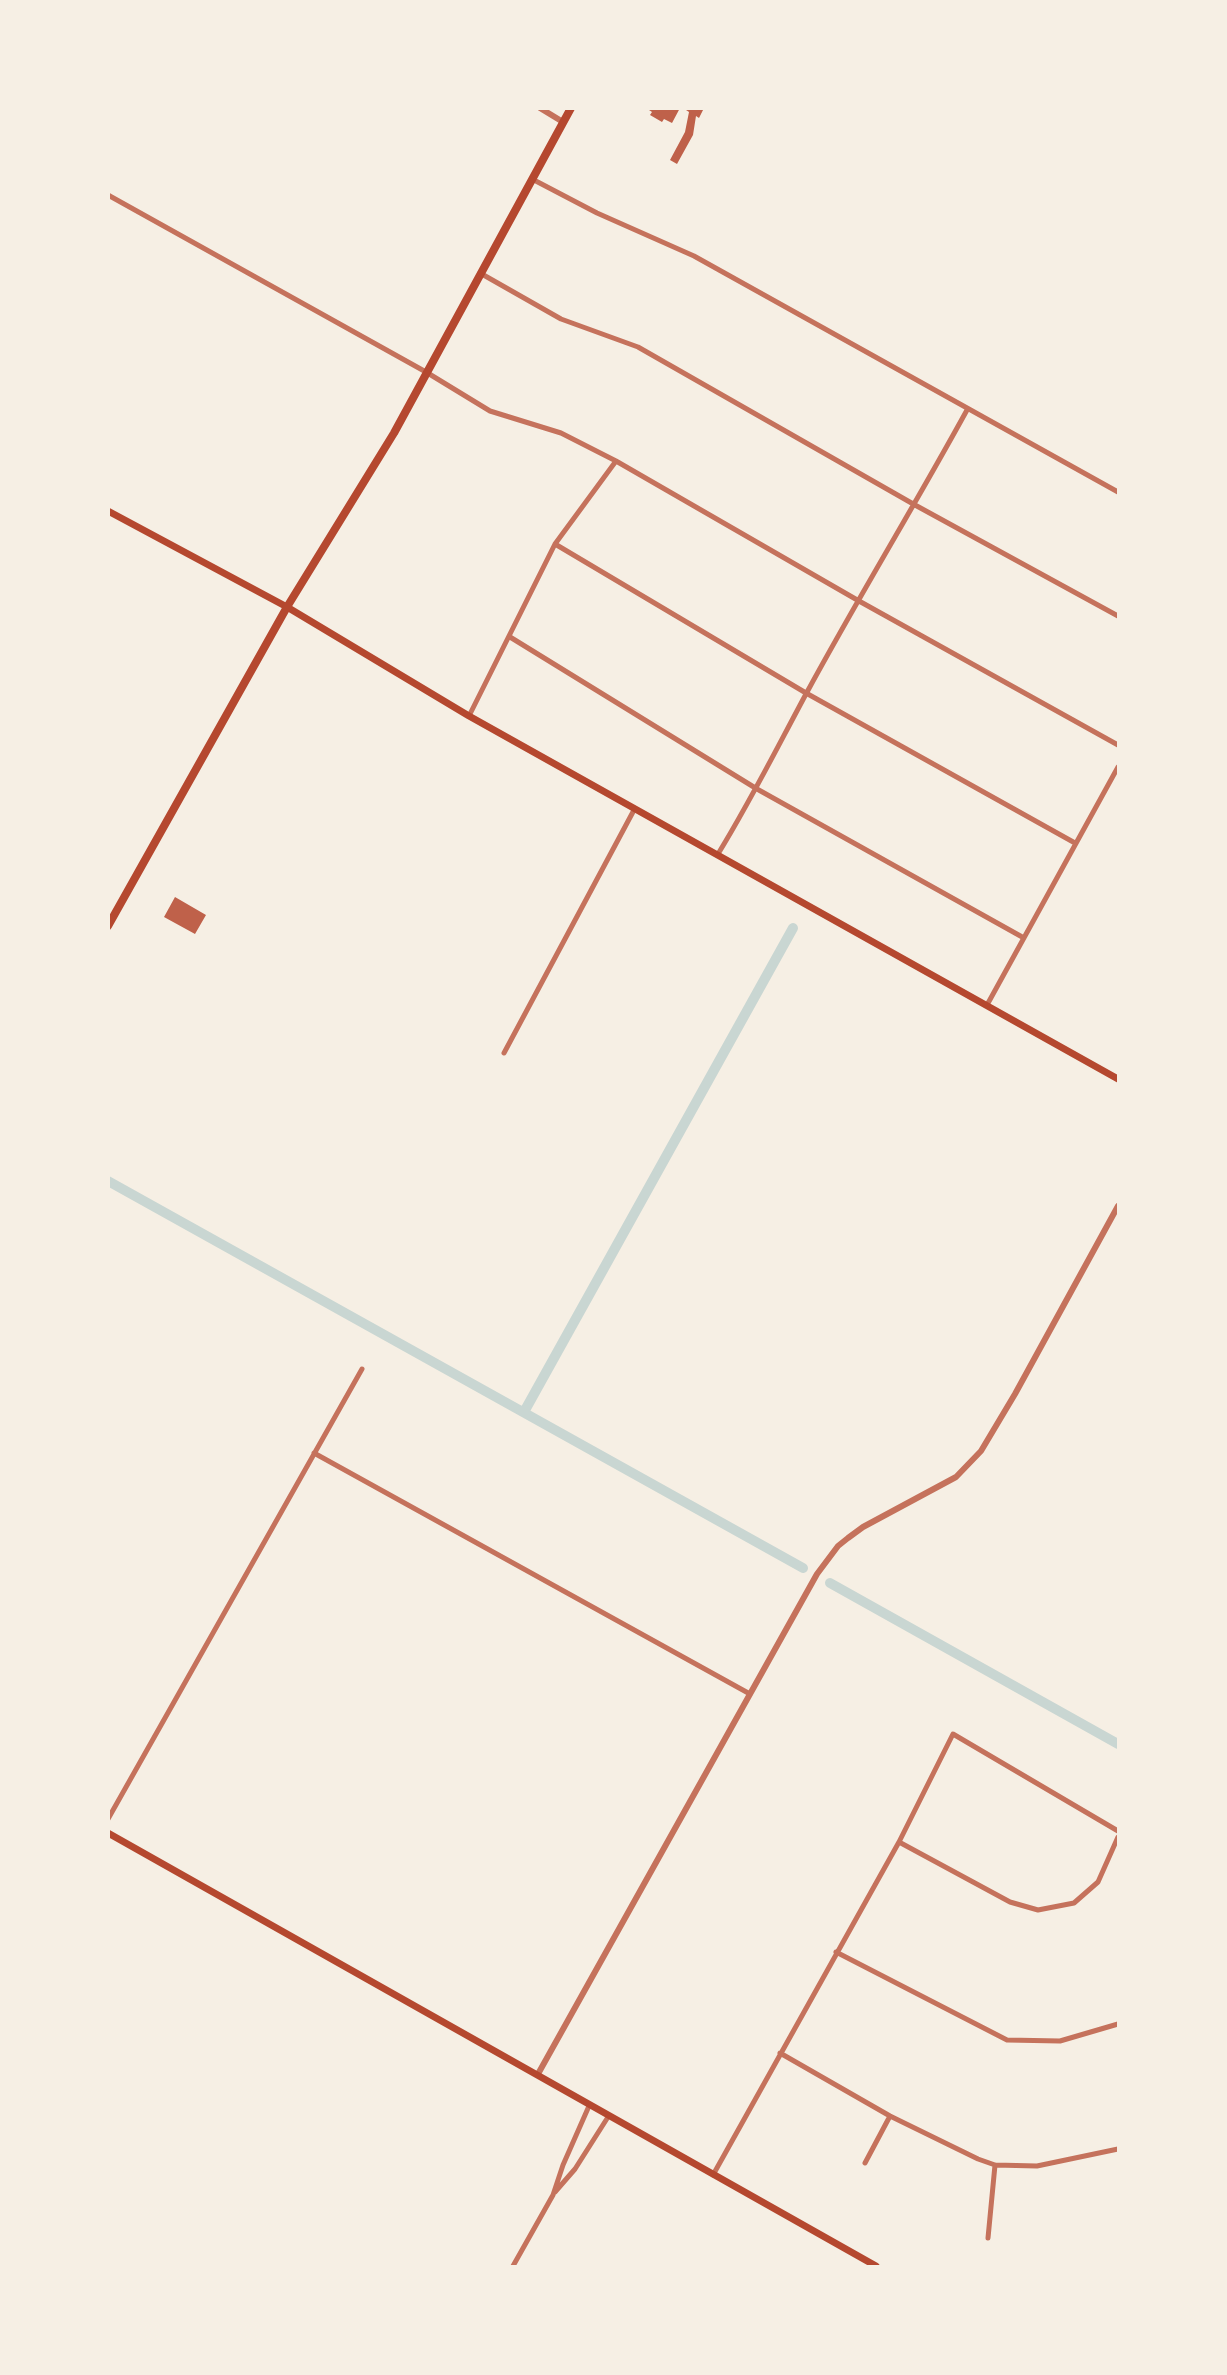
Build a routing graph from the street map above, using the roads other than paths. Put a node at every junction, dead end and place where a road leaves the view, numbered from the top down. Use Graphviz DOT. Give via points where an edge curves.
graph roads {
  1 [pos="540,108"];
  2 [pos="571,108"];
  3 [pos="563,122"];
  4 [pos="532,179"];
  5 [pos="108,195"];
  6 [pos="480,274"];
  7 [pos="426,372"];
  8 [pos="967,410"];
  9 [pos="616,461"];
  10 [pos="1118,492"];
  11 [pos="915,505"];
  12 [pos="108,511"];
  13 [pos="555,544"];
  14 [pos="859,601"];
  15 [pos="287,607"];
  16 [pos="1118,607"];
  17 [pos="1116,615"];
  18 [pos="510,637"];
  19 [pos="806,693"];
  20 [pos="469,716"];
  21 [pos="1118,745"];
  22 [pos="1118,767"];
  23 [pos="757,789"];
  24 [pos="634,810"];
  25 [pos="1076,843"];
  26 [pos="718,854"];
  27 [pos="108,926"];
  28 [pos="1024,938"];
  29 [pos="987,1005"];
  30 [pos="504,1053"];
  31 [pos="1118,1079"];
  32 [pos="1118,1206"];
  33 [pos="362,1369"];
  34 [pos="314,1453"];
  35 [pos="750,1694"];
  36 [pos="108,1819"];
  37 [pos="1118,1831"];
  38 [pos="108,1833"];
  39 [pos="1118,1837"];
  40 [pos="899,1842"];
  41 [pos="836,1952"];
  42 [pos="1118,2024"];
  43 [pos="780,2053"];
  44 [pos="538,2074"];
  45 [pos="590,2106"];
  46 [pos="890,2116"];
  47 [pos="608,2117"];
  48 [pos="1118,2150"];
  49 [pos="865,2163"];
  50 [pos="995,2165"];
  51 [pos="713,2175"];
  52 [pos="553,2195"];
  53 [pos="988,2238"];
  54 [pos="513,2266"];
  55 [pos="876,2266"];
  1 -- 3 [label="street"];
  2 -- 3 [label="main road"];
  3 -- 4 [label="main road"];
  4 -- 6 [label="main road"];
  4 -- 8 [label="street" via="694,256"];
  5 -- 7 [label="street"];
  6 -- 7 [label="main road"];
  6 -- 11 [label="street" via="561,318 638,347"];
  7 -- 9 [label="street" via="490,411 561,433"];
  7 -- 15 [label="main road" via="394,433"];
  8 -- 10 [label="street"];
  8 -- 11 [label="street"];
  9 -- 13 [label="street"];
  9 -- 14 [label="street"];
  11 -- 14 [label="street"];
  11 -- 17 [label="street"];
  12 -- 15 [label="main road"];
  13 -- 18 [label="street"];
  13 -- 19 [label="street"];
  14 -- 19 [label="street"];
  14 -- 21 [label="street"];
  15 -- 20 [label="main road"];
  15 -- 27 [label="main road"];
  16 -- 17 [label="street"];
  18 -- 20 [label="street"];
  18 -- 23 [label="street"];
  19 -- 23 [label="street"];
  19 -- 25 [label="street"];
  20 -- 24 [label="main road"];
  22 -- 25 [label="street"];
  23 -- 26 [label="street"];
  23 -- 28 [label="street"];
  24 -- 26 [label="main road"];
  24 -- 30 [label="street"];
  25 -- 28 [label="street"];
  26 -- 29 [label="main road"];
  28 -- 29 [label="street"];
  29 -- 31 [label="main road"];
  32 -- 35 [label="street" via="981,1451 956,1477 863,1527 838,1546 817,1574"];
  33 -- 34 [label="street"];
  34 -- 35 [label="street"];
  34 -- 36 [label="street"];
  35 -- 44 [label="street"];
  37 -- 40 [label="street" via="953,1734"];
  38 -- 44 [label="main road"];
  39 -- 40 [label="street" via="1098,1882 1074,1903 1038,1910 1010,1902"];
  40 -- 41 [label="street"];
  41 -- 42 [label="street" via="1007,2040 1060,2041"];
  41 -- 43 [label="street"];
  43 -- 46 [label="street"];
  43 -- 51 [label="street"];
  44 -- 45 [label="main road"];
  45 -- 47 [label="main road"];
  45 -- 52 [label="street"];
  46 -- 49 [label="street"];
  46 -- 50 [label="street"];
  47 -- 51 [label="main road"];
  47 -- 52 [label="street"];
  48 -- 50 [label="street" via="1037,2166"];
  50 -- 53 [label="street"];
  51 -- 55 [label="main road"];
  52 -- 54 [label="street"];
}
